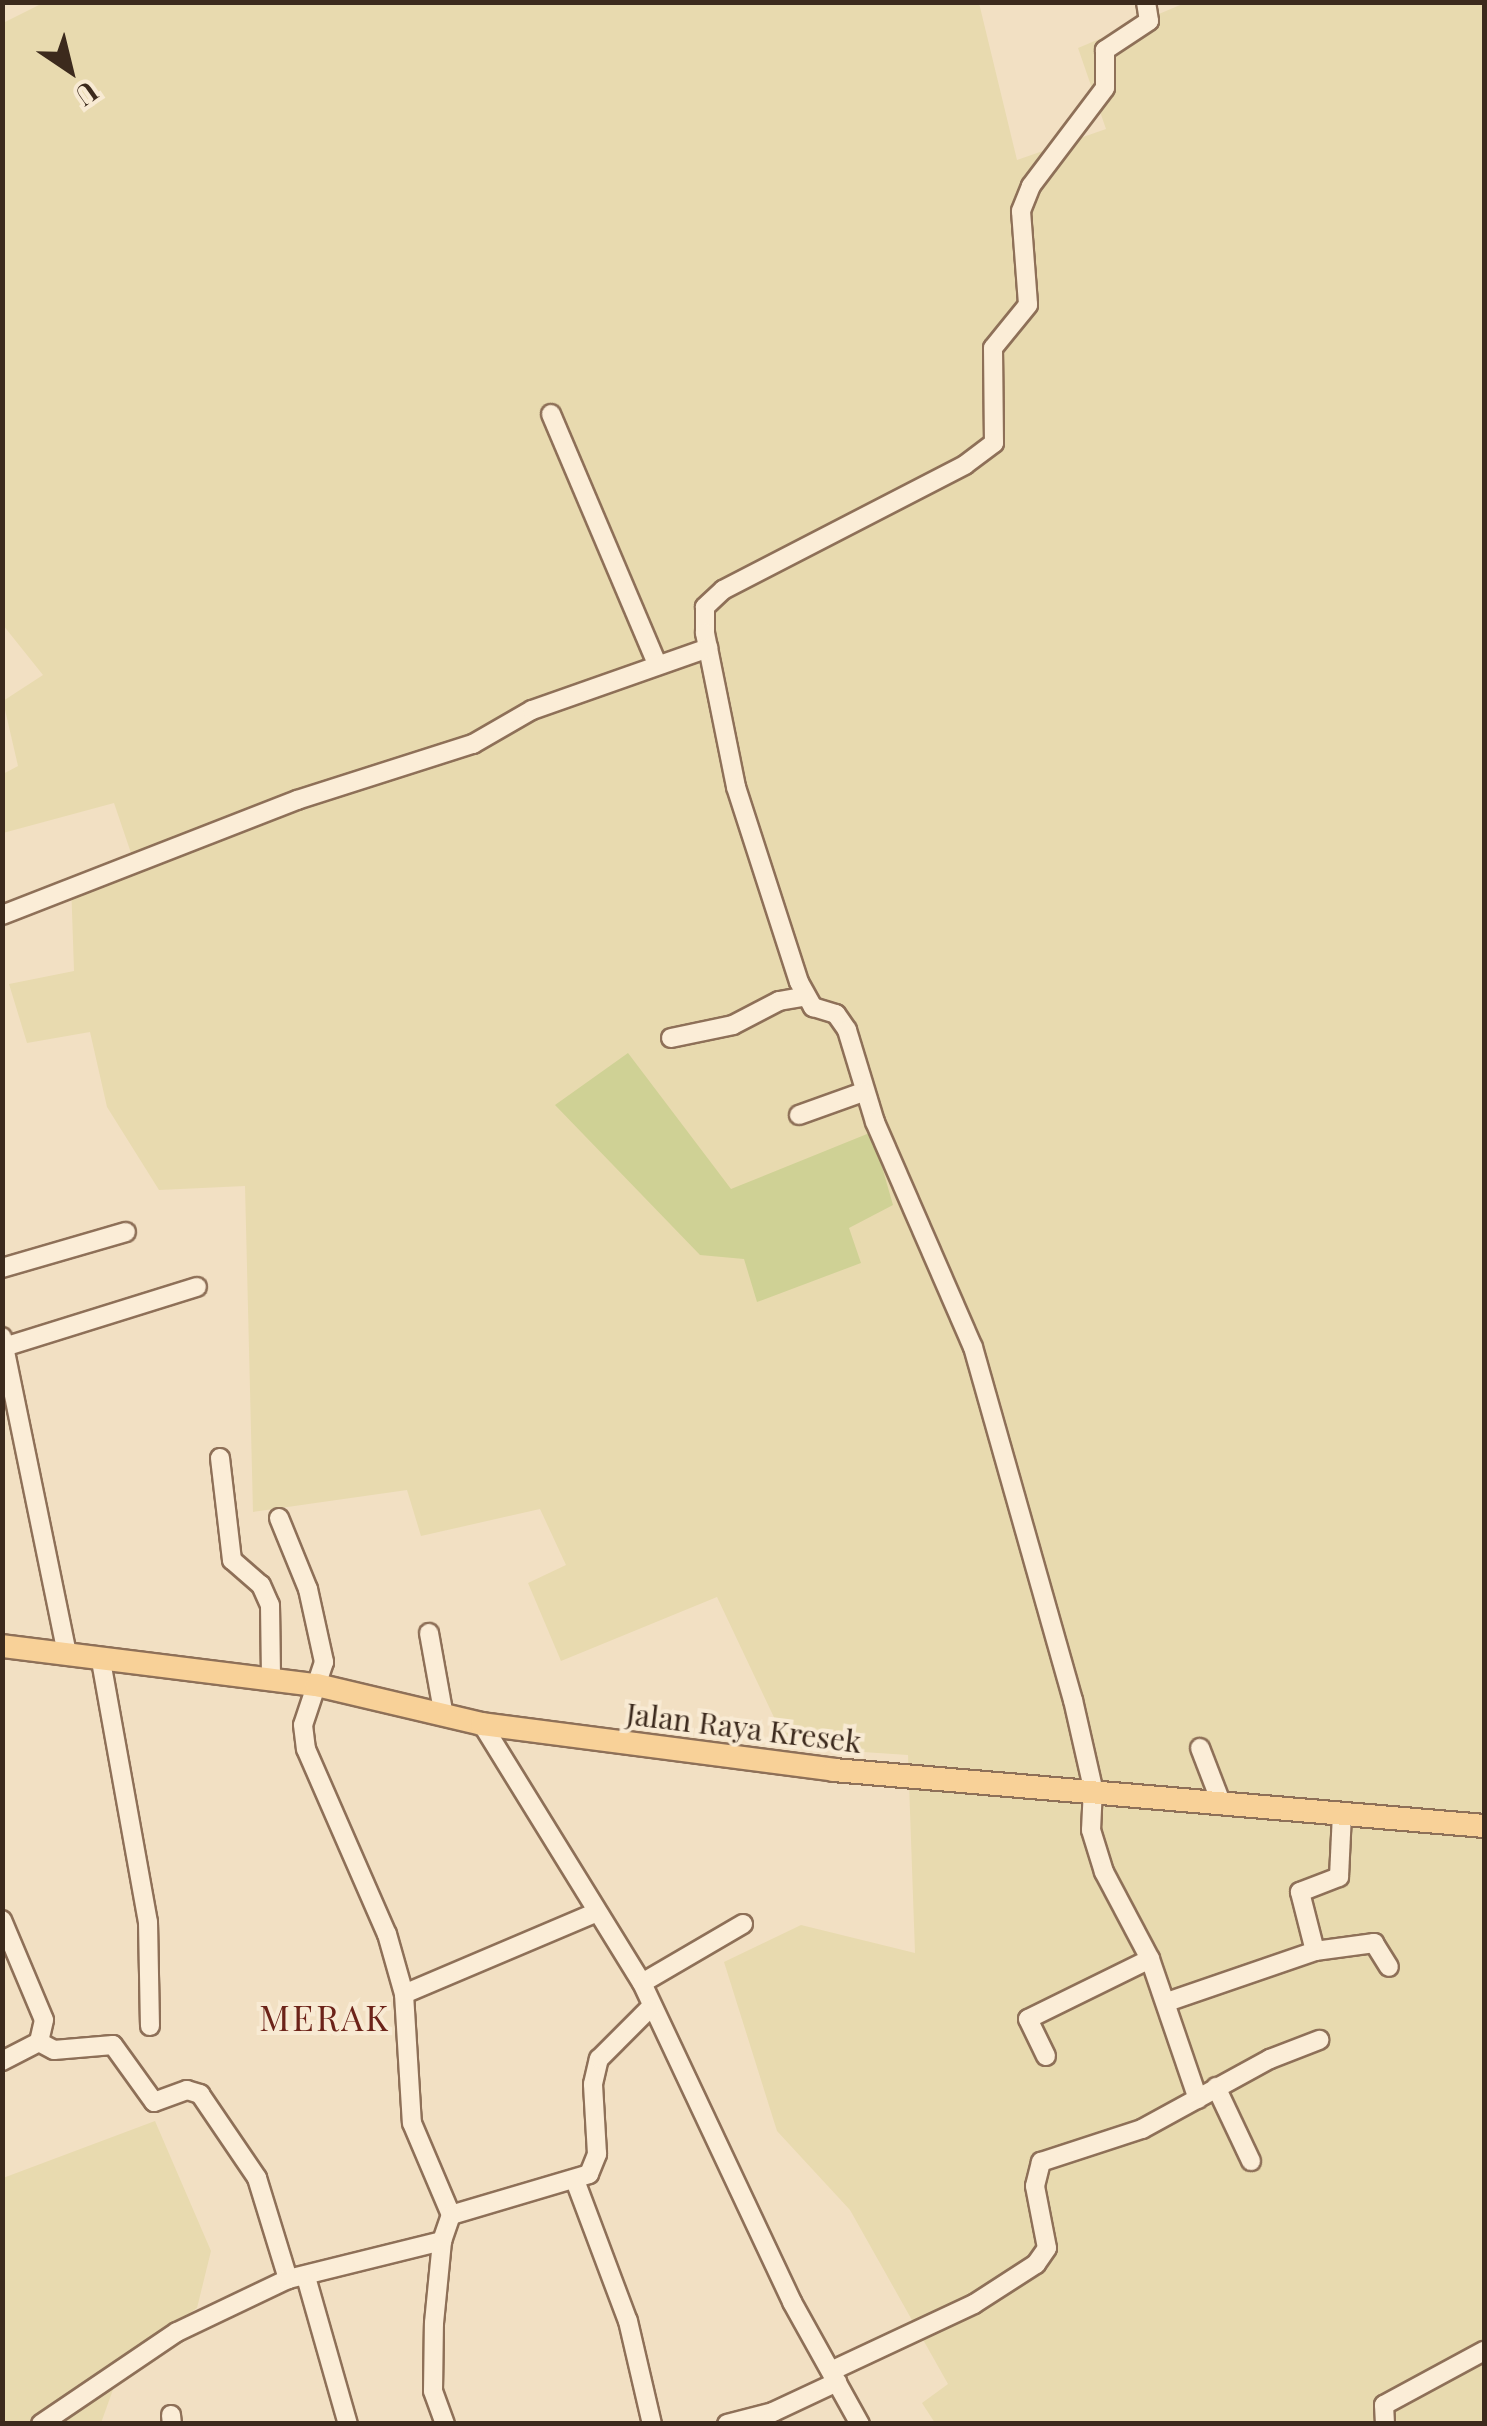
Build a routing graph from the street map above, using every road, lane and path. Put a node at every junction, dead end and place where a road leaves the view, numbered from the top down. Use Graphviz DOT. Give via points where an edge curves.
graph roads {
  1 [pos="1146,2"];
  2 [pos="550,414"];
  3 [pos="708,648"];
  4 [pos="657,664"];
  5 [pos="2,915"];
  6 [pos="806,996"];
  7 [pos="671,1038"];
  8 [pos="863,1092"];
  9 [pos="799,1114"];
  10 [pos="126,1232"];
  11 [pos="2,1268"];
  12 [pos="198,1287"];
  13 [pos="3,1342"];
  14 [pos="220,1458"];
  15 [pos="279,1518"];
  16 [pos="429,1633"];
  17 [pos="2,1646"];
  18 [pos="68,1654"];
  19 [pos="101,1661"];
  20 [pos="271,1680"];
  21 [pos="317,1685"];
  22 [pos="444,1716"];
  23 [pos="482,1724"];
  24 [pos="1200,1748"];
  25 [pos="1093,1788"];
  26 [pos="1222,1804"];
  27 [pos="1342,1814"];
  28 [pos="1484,1826"];
  29 [pos="595,1913"];
  30 [pos="2,1920"];
  31 [pos="744,1924"];
  32 [pos="1314,1951"];
  33 [pos="1150,1959"];
  34 [pos="1389,1966"];
  35 [pos="642,1983"];
  36 [pos="404,1994"];
  37 [pos="1166,2002"];
  38 [pos="649,2009"];
  39 [pos="150,2026"];
  40 [pos="1319,2040"];
  41 [pos="39,2042"];
  42 [pos="1046,2056"];
  43 [pos="2,2062"];
  44 [pos="1216,2086"];
  45 [pos="1198,2098"];
  46 [pos="1251,2161"];
  47 [pos="576,2183"];
  48 [pos="451,2214"];
  49 [pos="442,2241"];
  50 [pos="297,2278"];
  51 [pos="1484,2351"];
  52 [pos="834,2376"];
  53 [pos="41,2424"];
  54 [pos="348,2424"];
  55 [pos="445,2424"];
  56 [pos="652,2424"];
  57 [pos="726,2424"];
  58 [pos="860,2424"];
  59 [pos="1385,2424"];
  1 -- 3 [label="street" via="1150,20 1105,50 1105,88 1031,186 1022,211 1028,305 993,348 994,443 965,466 722,590 706,607"];
  2 -- 4 [label="street"];
  3 -- 4 [label="street"];
  3 -- 6 [label="street" via="736,787"];
  4 -- 5 [label="street" via="532,710 474,744 297,800"];
  6 -- 7 [label="street" via="779,1001 734,1026"];
  6 -- 8 [label="street" via="847,1030"];
  8 -- 9 [label="street"];
  8 -- 25 [label="street" via="973,1346"];
  10 -- 11 [label="street"];
  12 -- 13 [label="street"];
  13 -- 18 [label="street"];
  14 -- 20 [label="street" via="232,1560 262,1586 270,1605"];
  15 -- 21 [label="street" via="308,1589 322,1647"];
  16 -- 22 [label="street"];
  17 -- 18 [label="main road, Jalan Raya Kresek"];
  18 -- 19 [label="main road, Jalan Raya Kresek"];
  19 -- 20 [label="main road, Jalan Raya Kresek"];
  19 -- 39 [label="street" via="148,1922"];
  20 -- 21 [label="main road, Jalan Raya Kresek"];
  21 -- 22 [label="main road, Jalan Raya Kresek"];
  21 -- 36 [label="street" via="302,1725 306,1749 387,1934"];
  22 -- 23 [label="main road, Jalan Raya Kresek"];
  23 -- 25 [label="main road, Jalan Raya Kresek" via="834,1770"];
  23 -- 29 [label="street"];
  24 -- 26 [label="street"];
  25 -- 26 [label="main road, Jalan Raya Kresek"];
  25 -- 33 [label="street" via="1091,1830 1104,1872"];
  26 -- 27 [label="main road, Jalan Raya Kresek"];
  27 -- 28 [label="main road, Jalan Raya Kresek"];
  27 -- 32 [label="street" via="1339,1876 1300,1892"];
  29 -- 35 [label="street"];
  29 -- 36 [label="street"];
  30 -- 41 [label="street" via="44,2020"];
  31 -- 35 [label="street"];
  32 -- 34 [label="street" via="1374,1944"];
  32 -- 37 [label="street"];
  33 -- 37 [label="street"];
  33 -- 42 [label="street" via="1028,2019"];
  35 -- 38 [label="street"];
  36 -- 48 [label="street" via="412,2123"];
  37 -- 45 [label="street"];
  38 -- 47 [label="street" via="599,2059 593,2084 597,2154 589,2174"];
  38 -- 52 [label="street"];
  40 -- 44 [label="street"];
  41 -- 43 [label="street"];
  41 -- 50 [label="street" via="54,2050 113,2045 154,2102 186,2090 200,2094 258,2178"];
  44 -- 45 [label="street"];
  44 -- 46 [label="street"];
  45 -- 52 [label="street" via="1106,2144 1042,2162 1036,2186 1046,2248 1036,2264"];
  47 -- 48 [label="street"];
  47 -- 56 [label="street" via="628,2321"];
  48 -- 49 [label="street"];
  49 -- 50 [label="street"];
  49 -- 55 [label="street" via="433,2391"];
  50 -- 53 [label="street" via="177,2332"];
  50 -- 54 [label="street"];
  51 -- 59 [label="street" via="1384,2405"];
  52 -- 57 [label="street" via="774,2412"];
  52 -- 58 [label="street"];
}
